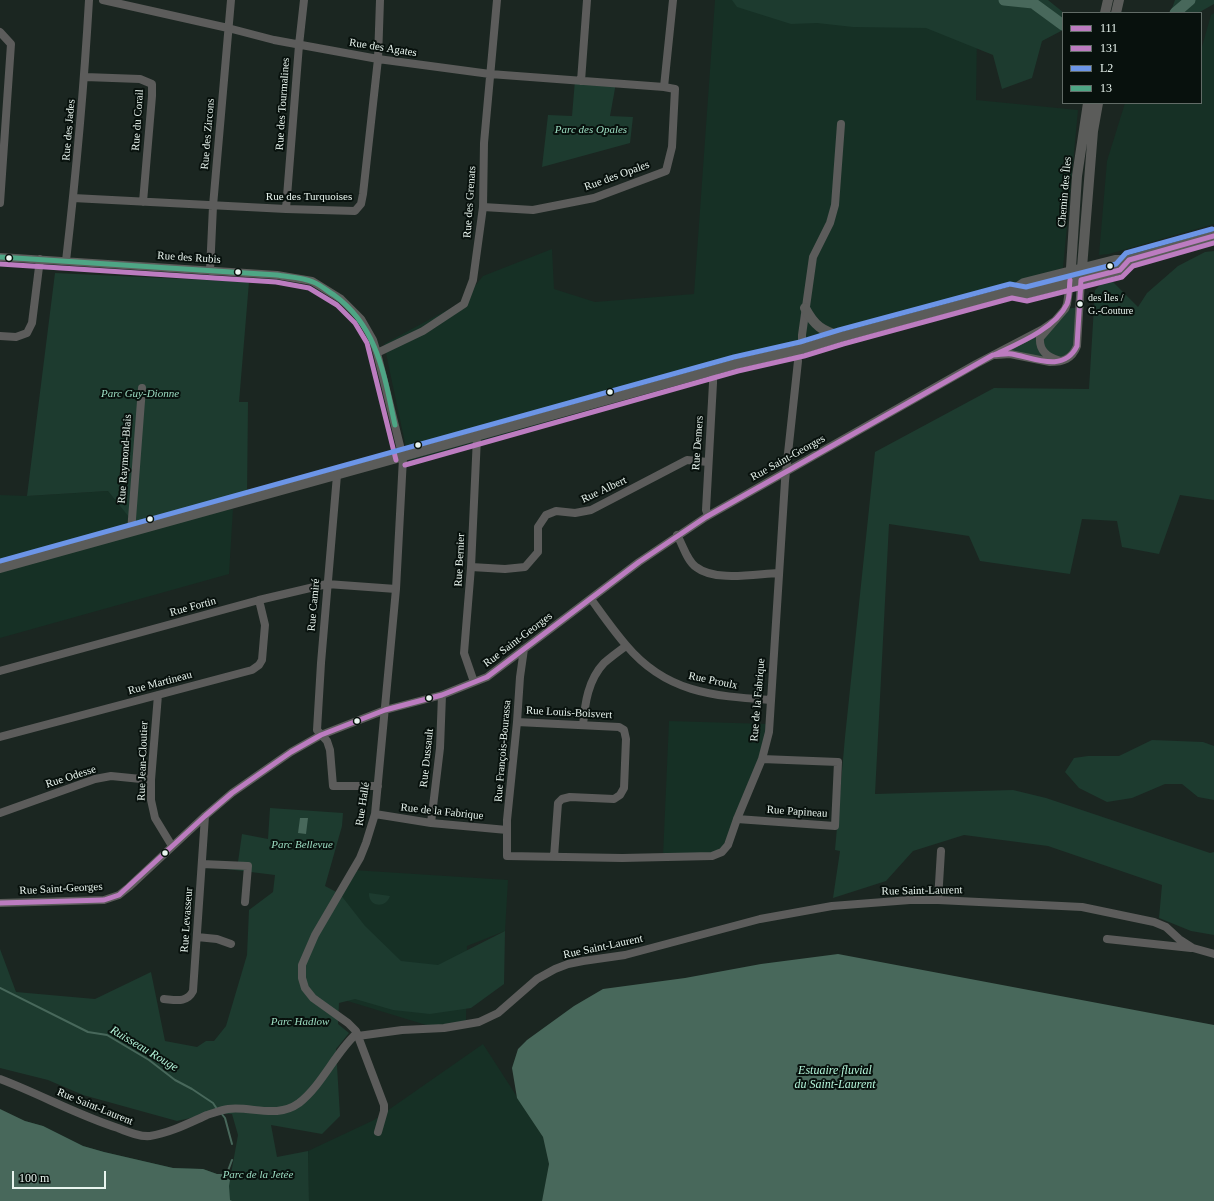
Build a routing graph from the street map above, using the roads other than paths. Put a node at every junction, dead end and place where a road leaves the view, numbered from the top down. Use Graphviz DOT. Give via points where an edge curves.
graph roads {
  1 [pos="89,0"];
  2 [pos="103,0"];
  3 [pos="231,0"];
  4 [pos="304,0"];
  5 [pos="380,0"];
  6 [pos="497,0"];
  7 [pos="587,0"];
  8 [pos="673,0"];
  9 [pos="1108,0"];
  10 [pos="1119,0"];
  11 [pos="1105,12"];
  12 [pos="1116,12"];
  13 [pos="228,28"];
  14 [pos="0,32"];
  15 [pos="299,45"];
  16 [pos="378,60"];
  17 [pos="490,74"];
  18 [pos="85,77"];
  19 [pos="581,81"];
  20 [pos="664,87"];
  21 [pos="1088,104"];
  22 [pos="1098,104"];
  23 [pos="841,124"];
  24 [pos="0,192"];
  25 [pos="74,198"];
  26 [pos="143,202"];
  27 [pos="0,203"];
  28 [pos="214,206"];
  29 [pos="483,207"];
  30 [pos="286,209"];
  31 [pos="1214,236"];
  32 [pos="0,257"];
  33 [pos="40,260"];
  34 [pos="1129,260"];
  35 [pos="66,261"];
  36 [pos="1082,268"];
  37 [pos="210,271"];
  38 [pos="1070,271"];
  39 [pos="1081,280"];
  40 [pos="1070,283"];
  41 [pos="1012,291"];
  42 [pos="805,308"];
  43 [pos="1053,322"];
  44 [pos="0,336"];
  45 [pos="840,337"];
  46 [pos="798,350"];
  47 [pos="378,353"];
  48 [pos="994,356"];
  49 [pos="1062,361"];
  50 [pos="713,371"];
  51 [pos="142,388"];
  52 [pos="477,437"];
  53 [pos="403,458"];
  54 [pos="708,462"];
  55 [pos="786,472"];
  56 [pos="337,475"];
  57 [pos="708,515"];
  58 [pos="131,532"];
  59 [pos="677,535"];
  60 [pos="471,567"];
  61 [pos="0,568"];
  62 [pos="778,573"];
  63 [pos="327,584"];
  64 [pos="396,589"];
  65 [pos="591,599"];
  66 [pos="259,600"];
  67 [pos="626,646"];
  68 [pos="524,649"];
  69 [pos="0,671"];
  70 [pos="474,682"];
  71 [pos="158,695"];
  72 [pos="442,696"];
  73 [pos="771,700"];
  74 [pos="384,710"];
  75 [pos="518,722"];
  76 [pos="583,725"];
  77 [pos="321,735"];
  78 [pos="0,737"];
  79 [pos="762,759"];
  80 [pos="151,780"];
  81 [pos="378,786"];
  82 [pos="0,813"];
  83 [pos="375,814"];
  84 [pos="205,816"];
  85 [pos="737,819"];
  86 [pos="431,823"];
  87 [pos="507,830"];
  88 [pos="172,846"];
  89 [pos="941,852"];
  90 [pos="507,856"];
  91 [pos="554,857"];
  92 [pos="202,864"];
  93 [pos="938,900"];
  94 [pos="245,902"];
  95 [pos="0,903"];
  96 [pos="197,937"];
  97 [pos="1107,939"];
  98 [pos="231,944"];
  99 [pos="1193,948"];
  100 [pos="1214,954"];
  101 [pos="164,999"];
  102 [pos="358,1036"];
  103 [pos="0,1079"];
  104 [pos="378,1132"];
  1 -- 18 [label="street, Rue des Jades"];
  2 -- 13 [label="street, Rue des Agates"];
  3 -- 13 [label="street, Rue des Zircons"];
  4 -- 15 [label="street, Rue des Tourmalines"];
  5 -- 16 [label="street, Rue des Turquoises"];
  6 -- 17 [label="street, Rue des Grenats"];
  7 -- 19 [label="street"];
  8 -- 20 [label="street"];
  9 -- 11 [label="main road"];
  10 -- 12 [label="main road"];
  13 -- 15 [label="street, Rue des Agates"];
  13 -- 28 [label="street, Rue des Zircons"];
  14 -- 24 [label="street" via="11,44"];
  15 -- 16 [label="street, Rue des Agates"];
  15 -- 30 [label="street, Rue des Tourmalines"];
  16 -- 17 [label="street, Rue des Agates"];
  16 -- 30 [label="street, Rue des Turquoises" via="361,204 355,211"];
  17 -- 19 [label="street, Rue des Agates"];
  17 -- 29 [label="street, Rue des Grenats" via="484,143"];
  18 -- 25 [label="street, Rue des Jades"];
  18 -- 26 [label="street, Rue du Corail" via="140,78 152,84"];
  19 -- 20 [label="street, Rue des Agates"];
  20 -- 29 [label="street, Rue des Opales" via="675,89 672,147 666,170 594,198 537,210"];
  21 -- 38 [label="main road, Chemin des Îles" via="1077,176"];
  22 -- 36 [label="main road, Chemin des Îles" via="1093,131"];
  23 -- 42 [label="street, Rue de la Fabrique" via="835,205 830,223 813,257"];
  24 -- 27 [label="street"];
  25 -- 26 [label="street, Rue des Turquoises"];
  25 -- 35 [label="street, Rue des Jades"];
  26 -- 28 [label="street, Rue des Turquoises"];
  28 -- 30 [label="street, Rue des Turquoises"];
  28 -- 37 [label="street, Rue des Zircons"];
  29 -- 47 [label="street, Rue des Grenats" via="473,280 464,304 423,331"];
  31 -- 34 [label="main road"];
  32 -- 33 [label="street, Rue des Rubis"];
  33 -- 35 [label="street, Rue des Rubis"];
  33 -- 44 [label="street" via="32,322 27,333 16,337"];
  34 -- 36 [label="main road" via="1115,260"];
  34 -- 39 [label="main road" via="1120,270"];
  35 -- 37 [label="street, Rue des Rubis"];
  36 -- 38 [label="main road"];
  36 -- 39 [label="main road, Chemin des Îles"];
  37 -- 47 [label="street, Rue des Rubis" via="277,275 312,281 342,299 361,319"];
  38 -- 40 [label="main road, Chemin des Îles"];
  38 -- 41 [label="main road" via="1024,283"];
  39 -- 40 [label="main road"];
  39 -- 49 [label="street" via="1077,346 1068,359"];
  40 -- 41 [label="main road" via="1026,294"];
  40 -- 43 [label="street, Rue Saint-Georges" via="1067,304"];
  41 -- 45 [label="main road"];
  42 -- 45 [label="main road" via="817,326"];
  42 -- 46 [label="street, Rue de la Fabrique"];
  43 -- 48 [label="street, Rue Saint-Georges"];
  43 -- 49 [label="street, Rue Saint-Georges" via="1040,338 1040,343 1044,353"];
  45 -- 46 [label="main road"];
  46 -- 50 [label="main road"];
  46 -- 55 [label="street, Rue de la Fabrique"];
  47 -- 53 [label="street, Rue des Rubis"];
  48 -- 49 [label="street, Rue Saint-Georges" via="1010,354 1050,362"];
  48 -- 55 [label="street, Rue Saint-Georges"];
  50 -- 52 [label="main road"];
  50 -- 54 [label="street, Rue Demers"];
  51 -- 58 [label="street, Rue Raymond-Blais"];
  52 -- 53 [label="main road"];
  52 -- 60 [label="street, Rue Bernier"];
  53 -- 56 [label="main road"];
  53 -- 64 [label="street, Rue Hallé"];
  54 -- 57 [label="street, Rue Demers"];
  54 -- 60 [label="street, Rue Albert" via="687,460 591,510 575,513 556,511 546,515 538,527 538,552 525,567"];
  55 -- 57 [label="street, Rue Saint-Georges"];
  55 -- 62 [label="street, Rue de la Fabrique"];
  56 -- 58 [label="main road"];
  56 -- 63 [label="street, Rue Camiré"];
  57 -- 59 [label="street, Rue Saint-Georges"];
  58 -- 61 [label="main road"];
  59 -- 62 [label="street" via="695,567 711,574 730,576"];
  59 -- 65 [label="street, Rue Saint-Georges"];
  60 -- 70 [label="street, Rue Bernier" via="464,653"];
  62 -- 73 [label="street, Rue de la Fabrique"];
  63 -- 64 [label="street, Rue Fortin"];
  63 -- 66 [label="street, Rue Fortin"];
  63 -- 77 [label="street, Rue Camiré" via="317,730"];
  64 -- 74 [label="street, Rue Hallé"];
  65 -- 67 [label="street, Rue Proulx"];
  65 -- 68 [label="street, Rue Saint-Georges"];
  66 -- 69 [label="street, Rue Fortin"];
  66 -- 71 [label="street, Rue Martineau" via="265,625 262,660 259,665 252,670"];
  67 -- 73 [label="street, Rue Proulx" via="645,665 666,679 694,690 722,696"];
  67 -- 76 [label="street" via="604,664 593,680 586,700"];
  68 -- 70 [label="street, Rue Saint-Georges" via="487,677"];
  68 -- 75 [label="street, Rue François-Bourassa"];
  70 -- 72 [label="street, Rue Saint-Georges"];
  71 -- 78 [label="street, Rue Martineau"];
  71 -- 80 [label="street, Rue Jean-Cloutier"];
  72 -- 74 [label="street, Rue Saint-Georges"];
  72 -- 86 [label="street, Rue Dussault" via="440,748"];
  73 -- 79 [label="street, Rue de la Fabrique" via="769,732"];
  74 -- 77 [label="street, Rue Saint-Georges"];
  74 -- 81 [label="street, Rue Hallé"];
  75 -- 76 [label="street, Rue Louis-Boisvert"];
  75 -- 87 [label="street, Rue François-Bourassa"];
  76 -- 91 [label="street, Rue Louis-Boisvert" via="619,727 624,730 624,788 614,799 562,799 558,803"];
  77 -- 81 [label="street, Rue Camiré" via="327,741 330,750 333,786"];
  77 -- 84 [label="street, Rue Saint-Georges" via="291,752 232,793"];
  79 -- 85 [label="street, Rue de la Fabrique"];
  79 -- 85 [label="street, Rue Papineau" via="838,762 836,826"];
  80 -- 82 [label="street, Rue Odesse" via="111,776 94,779"];
  80 -- 88 [label="street, Rue Jean-Cloutier" via="151,800 155,818"];
  81 -- 83 [label="street, Rue Hallé"];
  83 -- 86 [label="street, Rue de la Fabrique"];
  83 -- 102 [label="street, Rue Hallé" via="360,858 315,935 302,965 305,988 313,998 348,1023"];
  84 -- 88 [label="street, Rue Saint-Georges"];
  84 -- 92 [label="street, Rue Levasseur"];
  85 -- 91 [label="street, Rue de la Fabrique" via="728,845 722,852 712,856"];
  86 -- 87 [label="street, Rue de la Fabrique"];
  87 -- 90 [label="street, Rue François-Bourassa"];
  88 -- 95 [label="street, Rue Saint-Georges" via="129,887 104,900"];
  89 -- 93 [label="street"];
  90 -- 91 [label="street, Rue de la Fabrique"];
  92 -- 94 [label="street" via="248,866"];
  92 -- 96 [label="street, Rue Levasseur"];
  93 -- 99 [label="street, Rue Saint-Laurent" via="1082,907 1160,924"];
  93 -- 102 [label="street, Rue Saint-Laurent" via="832,906 752,921 625,955 555,968 528,986 498,1013 479,1022"];
  96 -- 98 [label="street" via="218,939"];
  96 -- 101 [label="street, Rue Levasseur" via="191,996 183,1000"];
  97 -- 99 [label="street"];
  99 -- 100 [label="street, Rue Saint-Laurent"];
  102 -- 103 [label="street, Rue Saint-Laurent" via="355,1035 347,1043 312,1090 298,1103 283,1111 233,1108 222,1110 163,1133 148,1136 137,1135 93,1120"];
  102 -- 104 [label="street, Rue Hallé" via="384,1105"];
}
